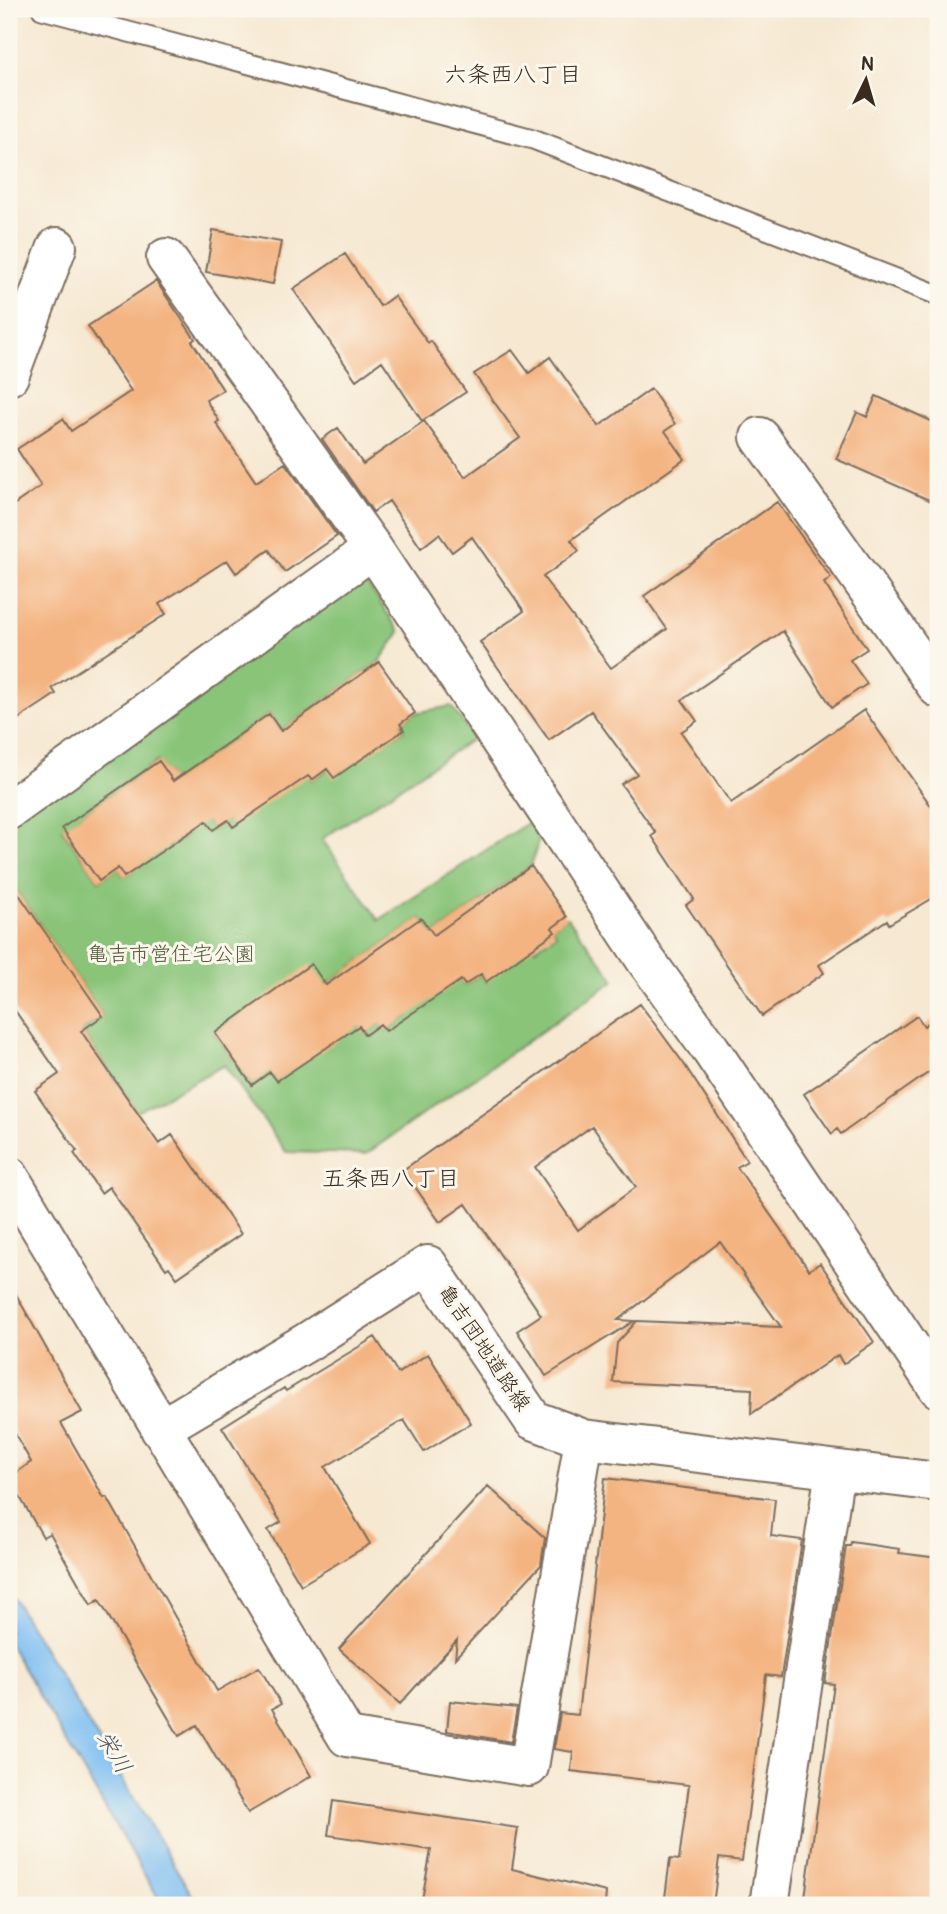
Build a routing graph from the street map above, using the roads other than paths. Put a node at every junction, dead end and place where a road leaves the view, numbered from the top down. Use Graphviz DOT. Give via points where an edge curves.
graph roads {
  1 [pos="42,9"];
  2 [pos="57,247"];
  3 [pos="166,258"];
  4 [pos="938,295"];
  5 [pos="9,376"];
  6 [pos="760,437"];
  7 [pos="373,549"];
  8 [pos="938,688"];
  9 [pos="9,810"];
  10 [pos="9,1176"];
  11 [pos="938,1388"];
  12 [pos="160,1429"];
  13 [pos="584,1439"];
  14 [pos="835,1470"];
  15 [pos="938,1482"];
  16 [pos="769,1905"];
  1 -- 4 [label="lane" via="533,139"];
  2 -- 5 [label="street"];
  3 -- 7 [label="street"];
  6 -- 8 [label="street"];
  7 -- 9 [label="street"];
  7 -- 11 [label="street"];
  10 -- 12 [label="street"];
  12 -- 13 [label="street, 亀吉団地道路線" via="428,1265 533,1420"];
  12 -- 13 [label="street" via="347,1737 529,1767"];
  13 -- 14 [label="street, 亀吉団地道路線"];
  14 -- 15 [label="street, 亀吉団地道路線"];
  14 -- 16 [label="street"];
}
